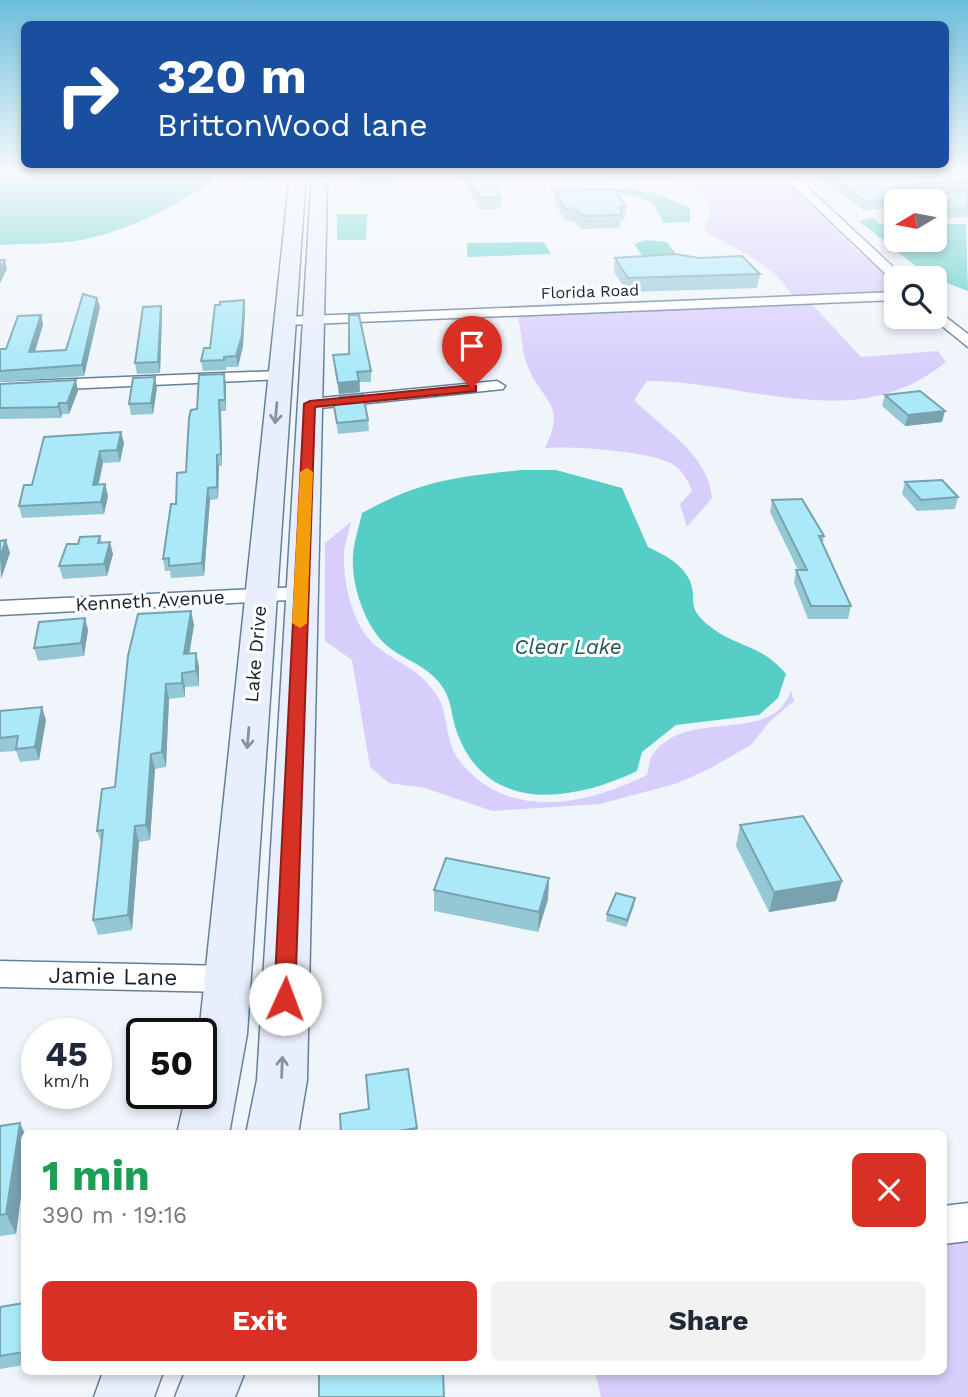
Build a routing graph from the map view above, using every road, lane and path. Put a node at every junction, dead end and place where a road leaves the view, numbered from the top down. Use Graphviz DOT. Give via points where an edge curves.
graph roads {
  1 [pos="294,238"];
  2 [pos="314,238"];
  3 [pos="855,238"];
  4 [pos="885,266"];
  5 [pos="884,297"];
  6 [pos="300,321"];
  7 [pos="947,323"];
  8 [pos="968,341"];
  9 [pos="278,376"];
  10 [pos="497,386"];
  11 [pos="0,387"];
  12 [pos="310,404"];
  13 [pos="281,594"];
  14 [pos="0,608"];
  15 [pos="0,974"];
  16 [pos="227,979"];
  17 [pos="203,1130"];
  18 [pos="273,1130"];
  19 [pos="968,1222"];
  20 [pos="947,1225"];
  21 [pos="132,1375"];
  22 [pos="214,1375"];
  23 [pos="124,1397"];
  24 [pos="205,1397"];
  1 -- 6 [label="main road, Lake Drive"];
  2 -- 6 [label="main road, Lake Drive"];
  3 -- 4 [label="street"];
  5 -- 6 [label="street, Florida Road"];
  6 -- 9 [label="main road, Lake Drive"];
  6 -- 12 [label="main road, Lake Drive"];
  7 -- 8 [label="street"];
  9 -- 11 [label="street"];
  9 -- 13 [label="main road, Lake Drive, one-way"];
  10 -- 12 [label="street"];
  12 -- 13 [label="main road, Lake Drive"];
  13 -- 14 [label="street, Kenneth Avenue"];
  13 -- 16 [label="main road, Lake Drive, one-way"];
  18 -- 13 [label="main road, Lake Drive, one-way" via="282,1080"];
  15 -- 16 [label="street, Jamie Lane"];
  16 -- 17 [label="main road, Lake Drive" via="223,1034"];
  19 -- 20 [label="street"];
  21 -- 23 [label="main road"];
  22 -- 24 [label="main road"];
}
